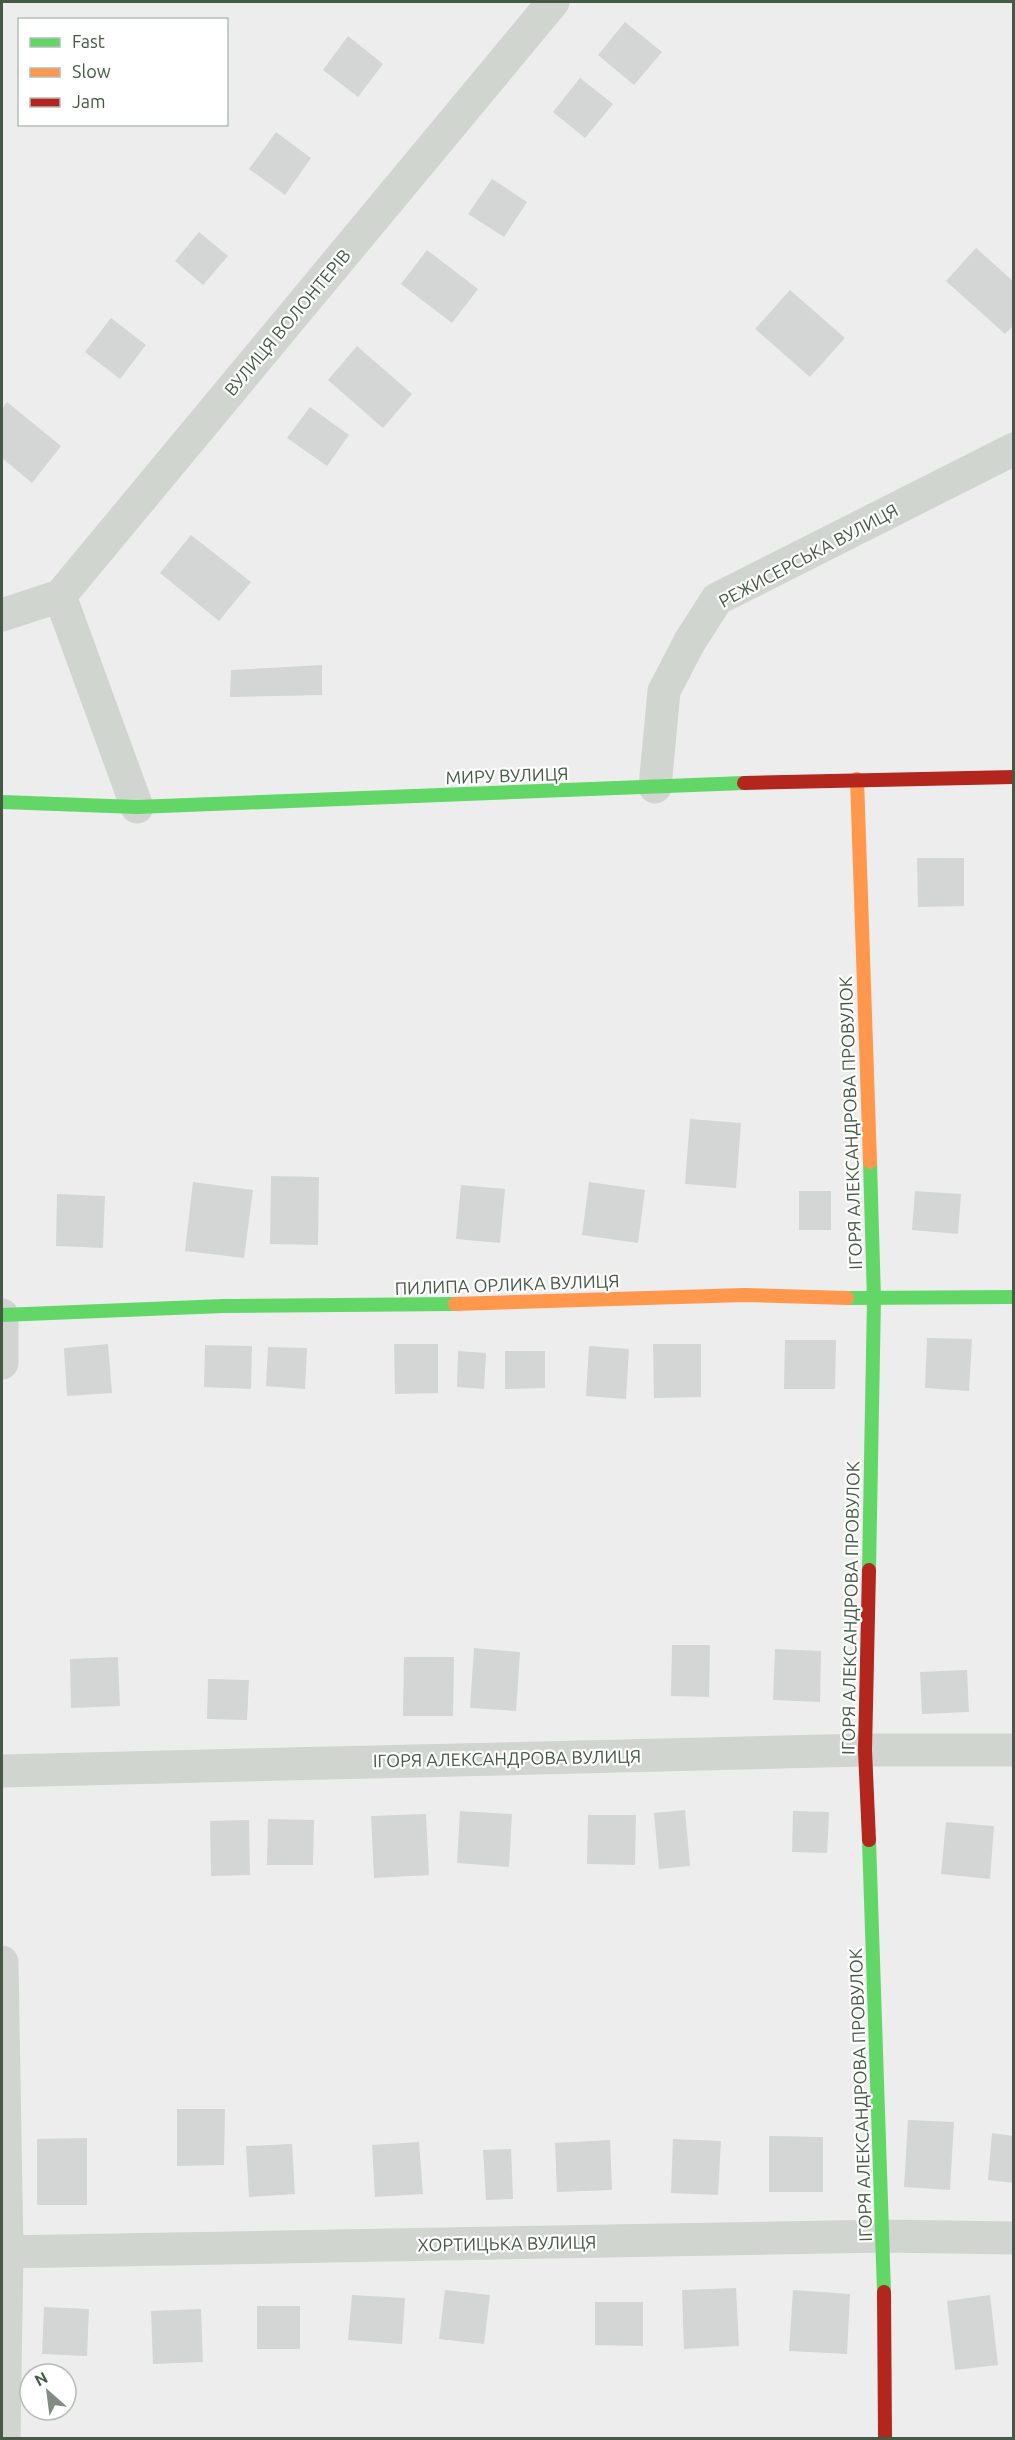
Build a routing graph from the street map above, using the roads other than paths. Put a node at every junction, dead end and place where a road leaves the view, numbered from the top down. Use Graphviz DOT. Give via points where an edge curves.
graph roads {
  1 [pos="553,2"];
  2 [pos="1014,449"];
  3 [pos="60,596"];
  4 [pos="2,615"];
  5 [pos="1014,777"];
  6 [pos="857,779"];
  7 [pos="655,787"];
  8 [pos="2,802"];
  9 [pos="137,807"];
  10 [pos="1014,1296"];
  11 [pos="874,1299"];
  12 [pos="2,1315"];
  13 [pos="2,1363"];
  14 [pos="865,1750"];
  15 [pos="1014,1750"];
  16 [pos="2,1771"];
  17 [pos="2,1962"];
  18 [pos="884,2236"];
  19 [pos="1014,2238"];
  20 [pos="4,2252"];
  21 [pos="4,2439"];
  22 [pos="885,2439"];
  1 -- 3 [label="street, ВУЛИЦЯ ВОЛОНТЕРІВ"];
  2 -- 7 [label="street, РЕЖИСЕРСЬКА ВУЛИЦЯ" via="717,599 663,691"];
  3 -- 4 [label="street"];
  3 -- 9 [label="street"];
  5 -- 6 [label="street, МИРУ ВУЛИЦЯ"];
  6 -- 7 [label="street, МИРУ ВУЛИЦЯ"];
  6 -- 11 [label="street, ІГОРЯ АЛЕКСАНДРОВА ПРОВУЛОК"];
  7 -- 9 [label="street, МИРУ ВУЛИЦЯ"];
  8 -- 9 [label="street, МИРУ ВУЛИЦЯ"];
  10 -- 11 [label="street, ПИЛИПА ОРЛИКА ВУЛИЦЯ"];
  11 -- 12 [label="street, ПИЛИПА ОРЛИКА ВУЛИЦЯ" via="745,1295 518,1304 223,1306"];
  11 -- 14 [label="street, ІГОРЯ АЛЕКСАНДРОВА ПРОВУЛОК"];
  12 -- 13 [label="street"];
  14 -- 15 [label="street, ІГОРЯ АЛЕКСАНДРОВА ВУЛИЦЯ"];
  14 -- 16 [label="street, ІГОРЯ АЛЕКСАНДРОВА ВУЛИЦЯ"];
  14 -- 18 [label="street, ІГОРЯ АЛЕКСАНДРОВА ПРОВУЛОК"];
  17 -- 20 [label="street"];
  18 -- 19 [label="street, ХОРТИЦЬКА ВУЛИЦЯ"];
  18 -- 20 [label="street, ХОРТИЦЬКА ВУЛИЦЯ"];
  18 -- 22 [label="street, ІГОРЯ АЛЕКСАНДРОВА ПРОВУЛОК"];
  20 -- 21 [label="street"];
}
